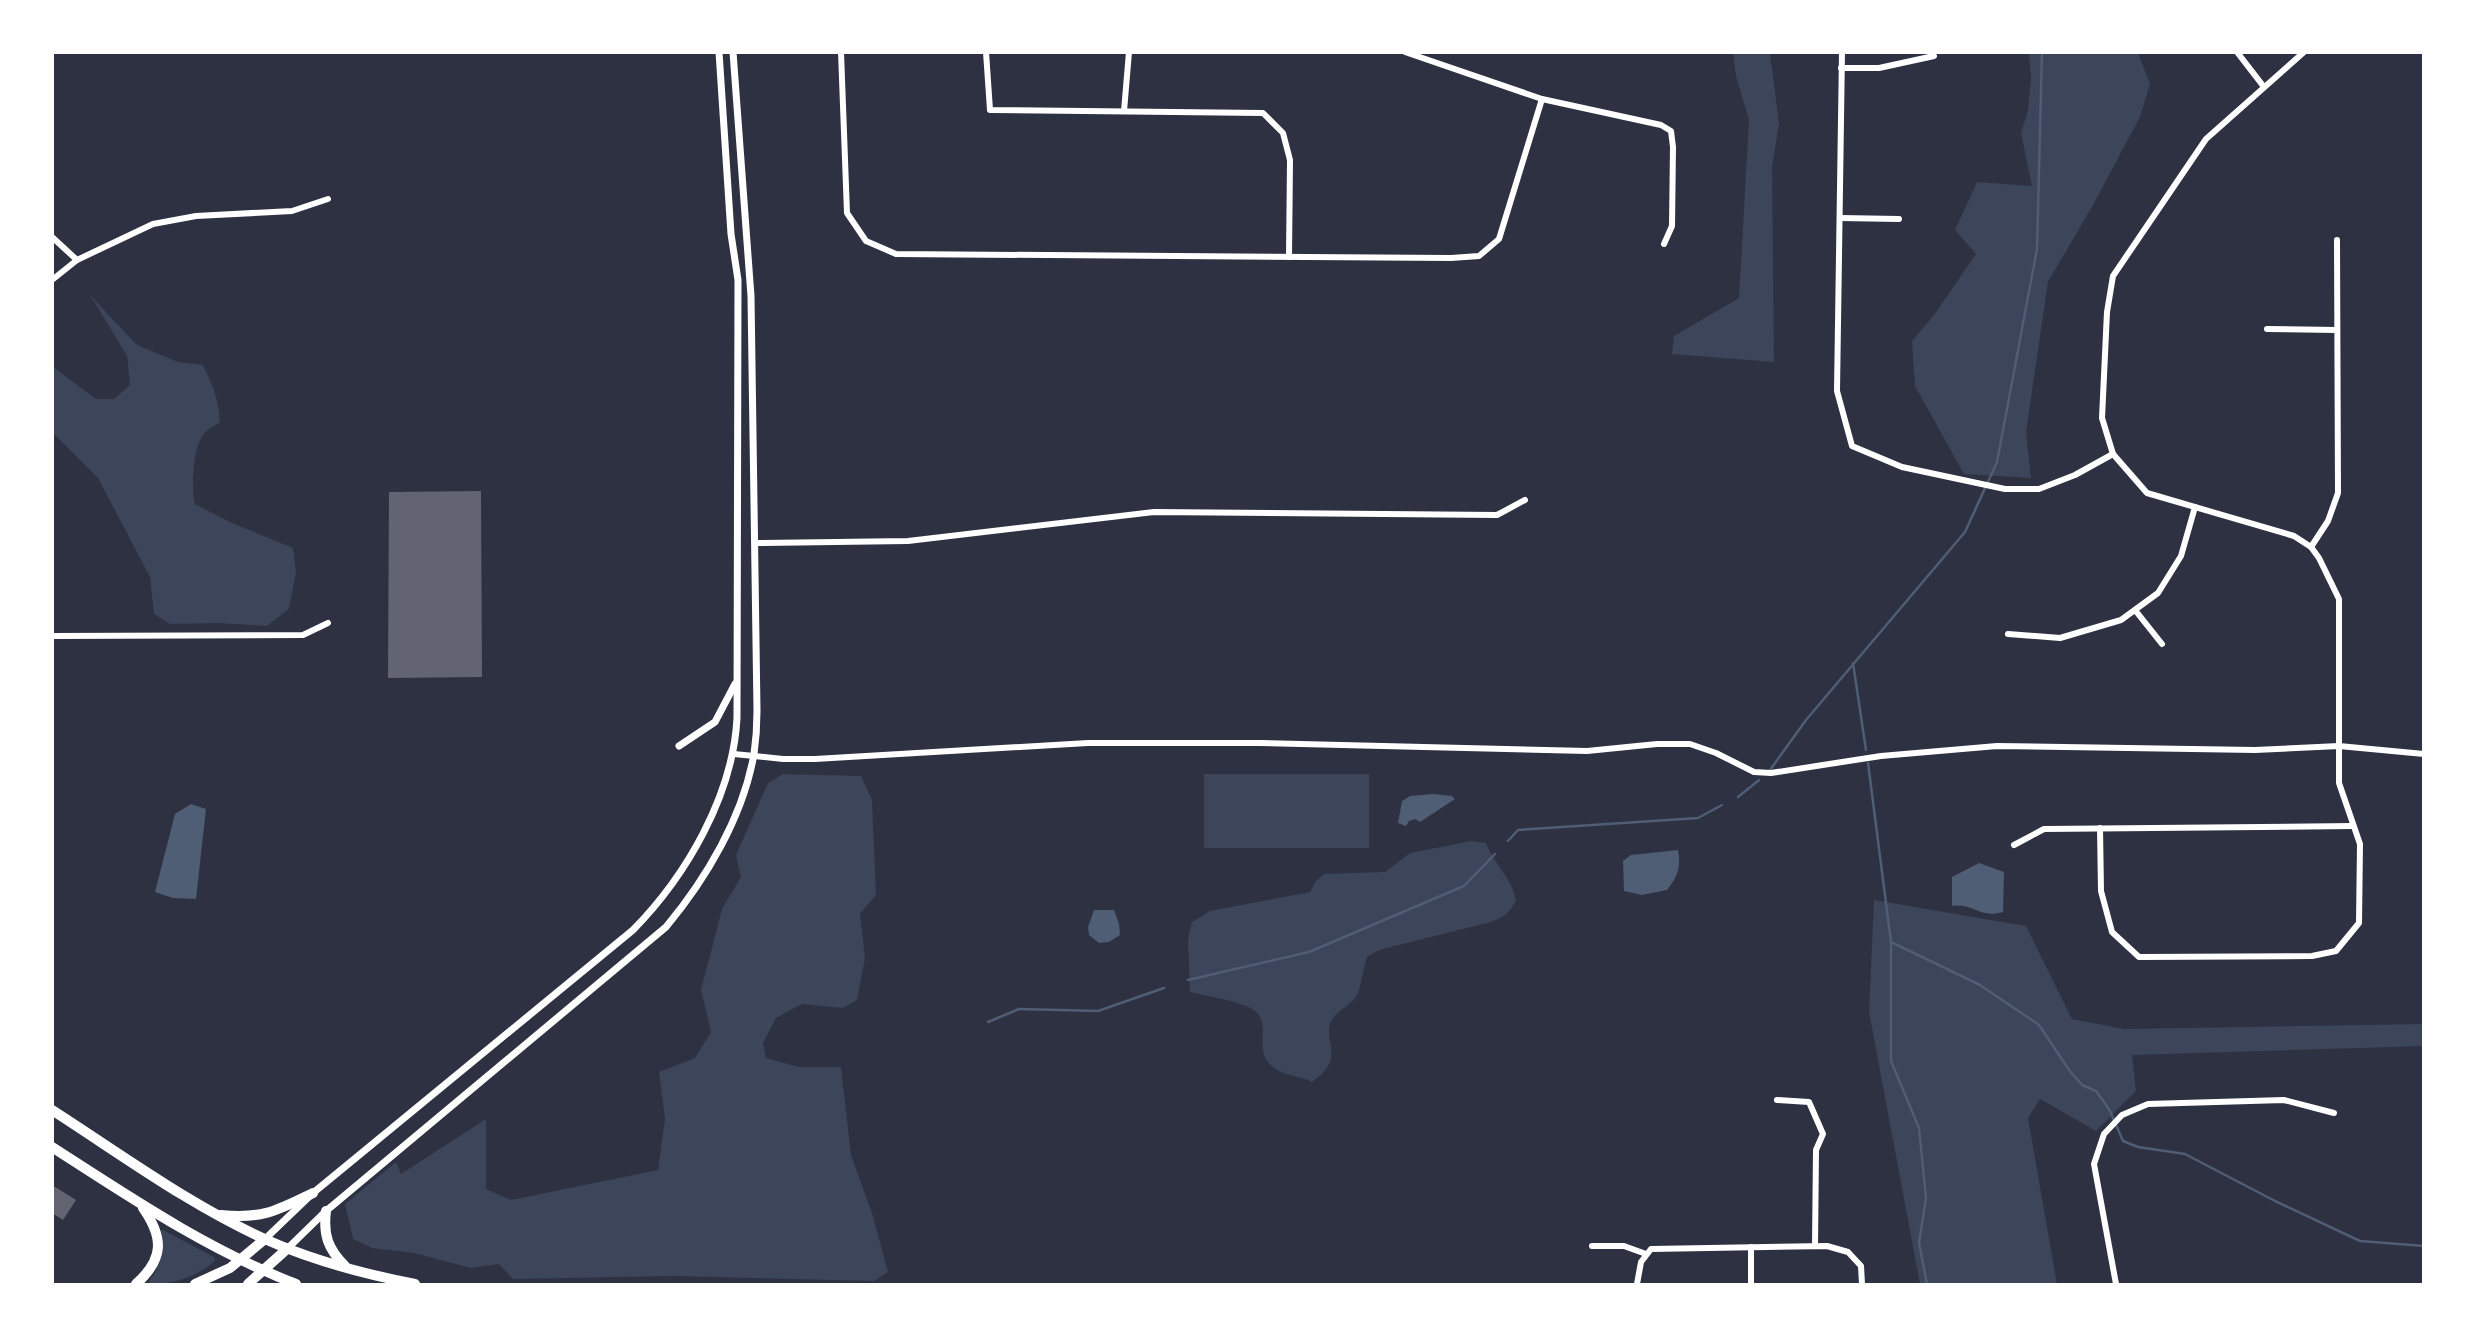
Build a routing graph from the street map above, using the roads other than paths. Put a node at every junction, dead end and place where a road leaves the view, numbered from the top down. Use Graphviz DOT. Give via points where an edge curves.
graph roads {
  1 [pos="719,52"];
  2 [pos="733,52"];
  3 [pos="841,52"];
  4 [pos="986,52"];
  5 [pos="1129,52"];
  6 [pos="1405,52"];
  7 [pos="1842,52"];
  8 [pos="2237,52"];
  9 [pos="2304,52"];
  10 [pos="1934,56"];
  11 [pos="1841,68"];
  12 [pos="2264,87"];
  13 [pos="1542,99"];
  14 [pos="1124,111"];
  15 [pos="328,199"];
  16 [pos="1840,218"];
  17 [pos="1899,219"];
  18 [pos="52,237"];
  19 [pos="2337,240"];
  20 [pos="1664,244"];
  21 [pos="1289,257"];
  22 [pos="77,260"];
  23 [pos="52,280"];
  24 [pos="2267,329"];
  25 [pos="2337,330"];
  26 [pos="2113,454"];
  27 [pos="1525,500"];
  28 [pos="2195,508"];
  29 [pos="755,543"];
  30 [pos="2311,547"];
  31 [pos="2135,610"];
  32 [pos="328,622"];
  33 [pos="2008,634"];
  34 [pos="52,636"];
  35 [pos="2162,644"];
  36 [pos="737,680"];
  37 [pos="679,746"];
  38 [pos="2339,746"];
  39 [pos="734,754"];
  40 [pos="2424,754"];
  41 [pos="754,756"];
  42 [pos="2353,826"];
  43 [pos="2100,828"];
  44 [pos="2014,845"];
  45 [pos="1777,1100"];
  46 [pos="52,1110"];
  47 [pos="2334,1113"];
  48 [pos="52,1147"];
  49 [pos="313,1193"];
  50 [pos="138,1202"];
  51 [pos="326,1211"];
  52 [pos="216,1214"];
  53 [pos="265,1239"];
  54 [pos="1592,1246"];
  55 [pos="1815,1246"];
  56 [pos="1751,1247"];
  57 [pos="288,1248"];
  58 [pos="1646,1254"];
  59 [pos="240,1261"];
  60 [pos="348,1269"];
  61 [pos="264,1272"];
  62 [pos="136,1284"];
  63 [pos="195,1284"];
  64 [pos="248,1284"];
  65 [pos="296,1284"];
  66 [pos="415,1284"];
  67 [pos="1637,1284"];
  68 [pos="1751,1284"];
  69 [pos="1862,1284"];
  70 [pos="2116,1284"];
  1 -- 36 [label="street" via="730,220 738,267"];
  2 -- 29 [label="street" via="749,250"];
  3 -- 21 [label="street" via="847,213 866,241 880,248 896,254"];
  4 -- 14 [label="street" via="990,110"];
  5 -- 14 [label="street"];
  6 -- 13 [label="street"];
  7 -- 11 [label="street"];
  8 -- 12 [label="street"];
  9 -- 12 [label="street"];
  10 -- 11 [label="street" via="1879,68"];
  11 -- 16 [label="street"];
  12 -- 26 [label="street" via="2206,139 2113,275 2102,418"];
  13 -- 20 [label="street" via="1671,131 1672,226"];
  13 -- 21 [label="street" via="1499,239 1479,256"];
  14 -- 21 [label="street" via="1263,113 1283,133 1290,160"];
  15 -- 22 [label="street" via="292,211 197,216 153,224"];
  16 -- 17 [label="street"];
  16 -- 26 [label="street" via="1837,391 1852,446 1902,467 2005,489 2039,489"];
  18 -- 22 [label="street"];
  19 -- 25 [label="street"];
  22 -- 23 [label="street"];
  24 -- 25 [label="street"];
  25 -- 30 [label="street" via="2339,493"];
  26 -- 28 [label="street" via="2147,493"];
  27 -- 29 [label="street" via="1497,515 1154,512 908,541"];
  28 -- 30 [label="street" via="2294,536"];
  28 -- 31 [label="street" via="2181,556 2158,593"];
  29 -- 41 [label="street"];
  30 -- 38 [label="street" via="2339,599"];
  31 -- 33 [label="street" via="2121,620 2060,638"];
  31 -- 35 [label="street"];
  32 -- 34 [label="street" via="303,635"];
  36 -- 37 [label="street" via="715,722"];
  36 -- 39 [label="street"];
  38 -- 40 [label="street"];
  38 -- 41 [label="street" via="2255,750 1997,747 1881,756 1771,773 1754,772 1690,744 1575,751 1172,742 815,759"];
  38 -- 42 [label="street" via="2339,783"];
  39 -- 41 [label="street"];
  39 -- 49 [label="street" via="710,820 688,862 652,911"];
  41 -- 51 [label="street" via="726,835 666,927"];
  42 -- 43 [label="street"];
  42 -- 43 [label="street" via="2360,844 2359,923 2336,951 2312,956 2139,957 2112,932 2101,891"];
  43 -- 44 [label="street" via="2044,829"];
  45 -- 55 [label="street" via="1809,1102 1823,1134 1815,1150"];
  46 -- 52 [label="main road"];
  47 -- 70 [label="street" via="2284,1100 2148,1104 2122,1115 2104,1134 2094,1164"];
  48 -- 50 [label="main road"];
  49 -- 52 [label="main road" via="270,1214"];
  49 -- 53 [label="street"];
  50 -- 59 [label="main road"];
  50 -- 62 [label="main road" via="153,1224 159,1251 151,1269"];
  51 -- 57 [label="street"];
  51 -- 60 [label="main road" via="329,1248"];
  52 -- 53 [label="main road"];
  53 -- 57 [label="main road"];
  53 -- 59 [label="main road"];
  54 -- 58 [label="street" via="1624,1246"];
  55 -- 56 [label="street"];
  55 -- 69 [label="street" via="1848,1252 1861,1266"];
  56 -- 58 [label="street" via="1675,1248"];
  56 -- 68 [label="street"];
  57 -- 60 [label="main road"];
  57 -- 61 [label="main road"];
  58 -- 67 [label="street"];
  59 -- 61 [label="main road"];
  59 -- 63 [label="main road"];
  60 -- 66 [label="main road"];
  61 -- 64 [label="main road"];
  61 -- 65 [label="main road"];
}
